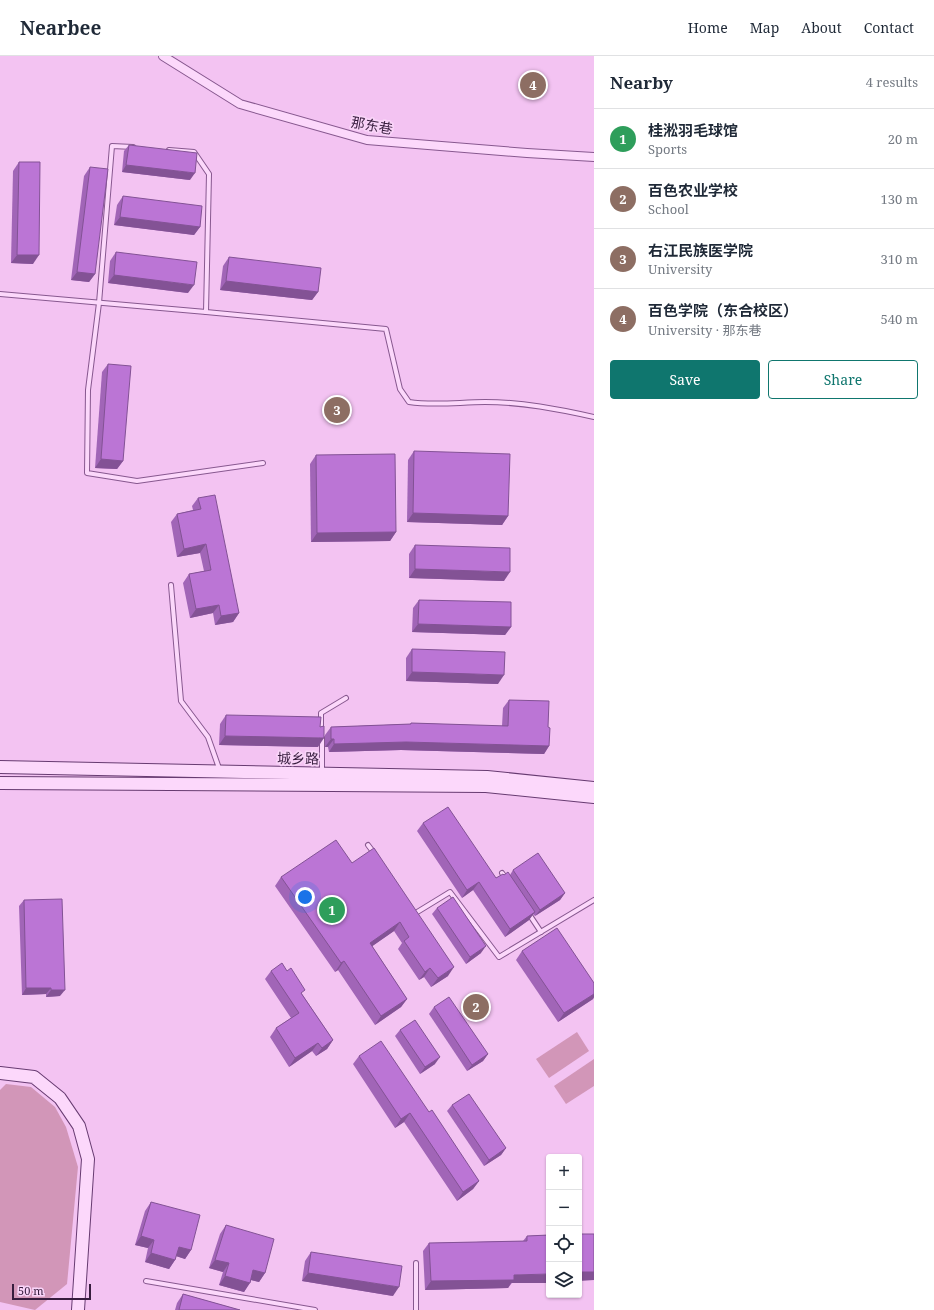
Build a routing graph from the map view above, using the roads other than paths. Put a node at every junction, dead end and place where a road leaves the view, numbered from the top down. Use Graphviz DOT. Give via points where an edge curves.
graph roads {
  1 [pos="163,56"];
  2 [pos="142,148"];
  3 [pos="164,150"];
  4 [pos="594,157"];
  5 [pos="0,294"];
  6 [pos="99,303"];
  7 [pos="206,312"];
  8 [pos="594,417"];
  9 [pos="263,463"];
  10 [pos="171,585"];
  11 [pos="346,698"];
  12 [pos="0,767"];
  13 [pos="220,771"];
  14 [pos="322,773"];
  15 [pos="0,783"];
  16 [pos="594,788"];
  17 [pos="594,797"];
  18 [pos="368,845"];
  19 [pos="377,858"];
  20 [pos="502,873"];
  21 [pos="511,886"];
  22 [pos="594,900"];
  23 [pos="410,908"];
  24 [pos="528,912"];
  25 [pos="414,914"];
  26 [pos="419,921"];
  27 [pos="541,932"];
  28 [pos="0,1073"];
  29 [pos="416,1263"];
  30 [pos="146,1281"];
  31 [pos="78,1310"];
  32 [pos="316,1310"];
  33 [pos="416,1310"];
  1 -- 4 [label="street, 那东巷" via="240,104 367,140"];
  2 -- 6 [label="lane" via="112,146"];
  3 -- 7 [label="lane" via="194,152 209,174"];
  5 -- 6 [label="lane"];
  6 -- 7 [label="lane"];
  6 -- 9 [label="lane" via="88,390 87,474 137,481"];
  7 -- 8 [label="lane" via="386,329 400,389 409,402 534,405"];
  10 -- 13 [label="lane" via="181,702 208,737"];
  11 -- 14 [label="lane" via="321,713"];
  12 -- 13 [label="main road, 城乡路"];
  13 -- 14 [label="main road, 城乡路"];
  14 -- 16 [label="main road, 城乡路" via="487,777"];
  15 -- 17 [label="main road, 城乡路" via="486,786"];
  18 -- 19 [label="lane"];
  20 -- 21 [label="lane"];
  22 -- 27 [label="lane"];
  23 -- 25 [label="lane"];
  24 -- 27 [label="lane"];
  25 -- 26 [label="lane"];
  25 -- 27 [label="lane" via="450,892 499,957"];
  28 -- 31 [label="main road" via="34,1077 60,1098 79,1126 88,1159"];
  29 -- 33 [label="lane"];
  30 -- 32 [label="lane"];
}
